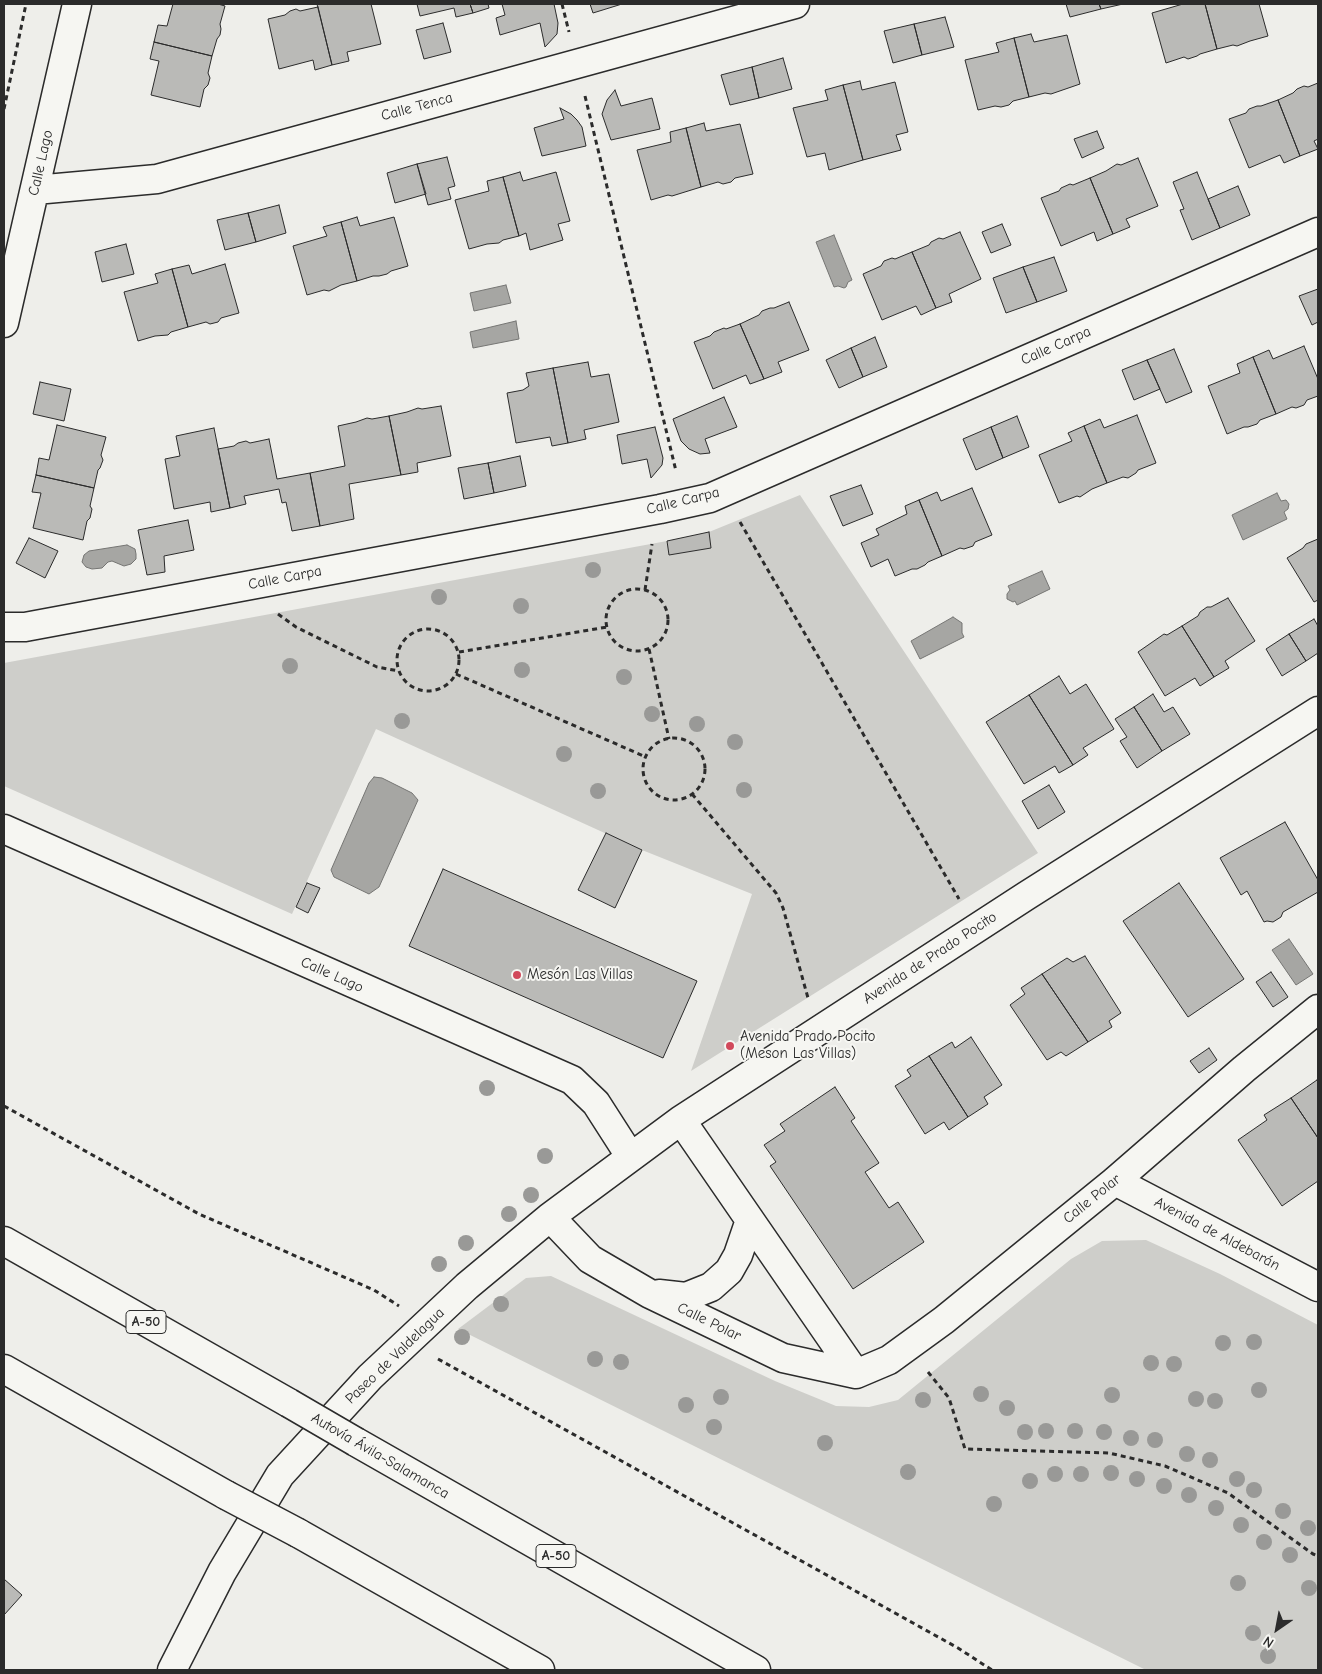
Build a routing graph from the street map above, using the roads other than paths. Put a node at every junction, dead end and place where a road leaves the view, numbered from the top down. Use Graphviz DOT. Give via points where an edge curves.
graph roads {
  1 [pos="77,4"];
  2 [pos="795,4"];
  3 [pos="35,190"];
  4 [pos="1318,232"];
  5 [pos="4,322"];
  6 [pos="4,627"];
  7 [pos="1318,711"];
  8 [pos="4,829"];
  9 [pos="1318,1009"];
  10 [pos="682,1120"];
  11 [pos="630,1156"];
  12 [pos="1115,1180"];
  13 [pos="550,1217"];
  14 [pos="750,1220"];
  15 [pos="4,1241"];
  16 [pos="1318,1287"];
  17 [pos="650,1294"];
  18 [pos="4,1369"];
  19 [pos="856,1374"];
  20 [pos="172,1670"];
  21 [pos="540,1670"];
  22 [pos="756,1670"];
  1 -- 3 [label="main road, Calle Lago"];
  2 -- 3 [label="main road, Calle Tenca" via="157,179"];
  3 -- 5 [label="main road, Calle Lago"];
  4 -- 6 [label="main road, Calle Carpa" via="710,498 26,627"];
  7 -- 10 [label="main road, Avenida de Prado Pocito"];
  8 -- 11 [label="main road, Calle Lago" via="572,1080 596,1103"];
  9 -- 12 [label="main road, Calle Polar"];
  10 -- 11 [label="main road, Avenida de Prado Pocito"];
  10 -- 14 [label="main road"];
  11 -- 13 [label="main road, Avenida de Prado Pocito"];
  12 -- 16 [label="main road, Avenida de Aldebarán"];
  12 -- 19 [label="main road, Calle Polar" via="944,1320 888,1360"];
  13 -- 17 [label="main road, Calle Polar" via="590,1259"];
  13 -- 20 [label="main road, Paseo de Valdelagua" via="466,1286 370,1377 280,1475 222,1572"];
  14 -- 17 [label="main road, Calle Polar" via="729,1271 711,1287 686,1297"];
  14 -- 19 [label="main road"];
  15 -- 22 [label="main road, Autovía Ávila-Salamanca / A-50, bridge"];
  17 -- 19 [label="main road, Calle Polar" via="783,1358"];
  18 -- 21 [label="main road, bridge"];
}
